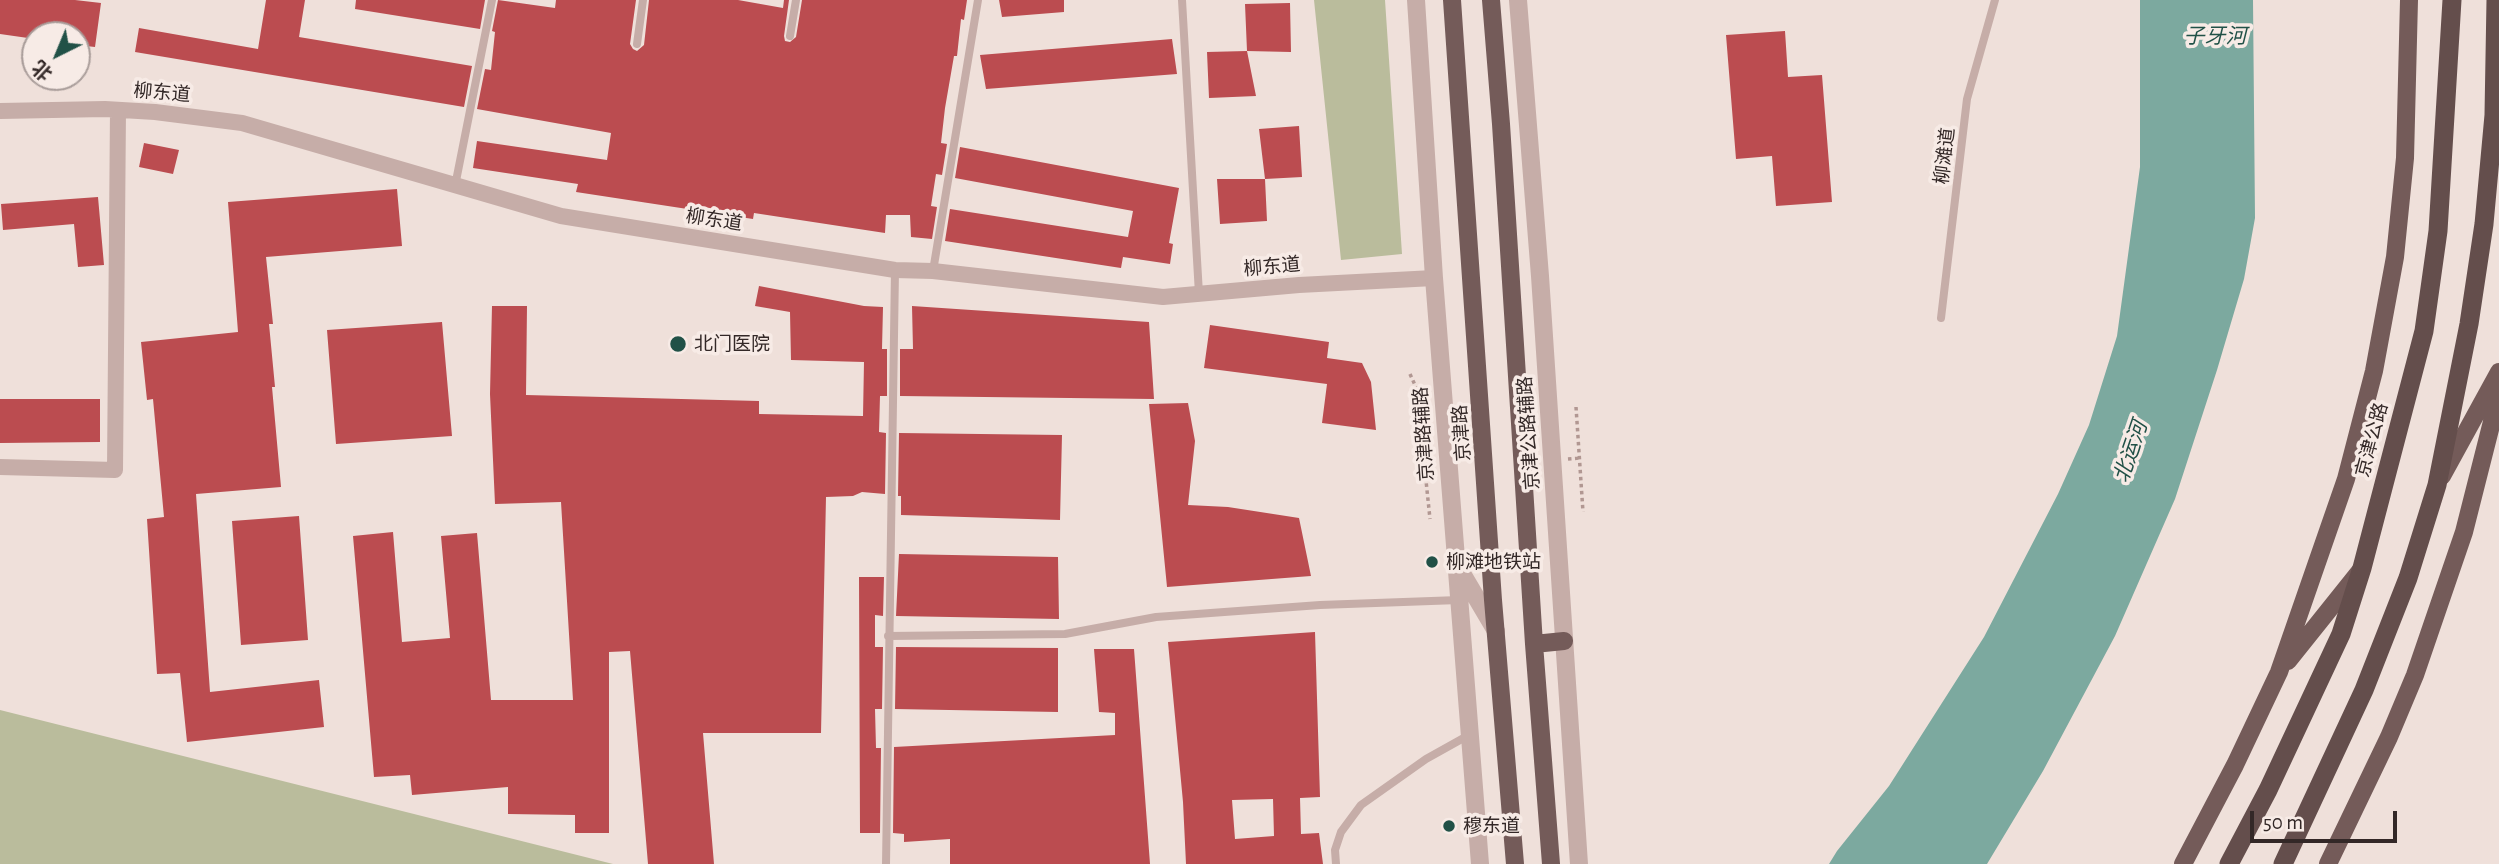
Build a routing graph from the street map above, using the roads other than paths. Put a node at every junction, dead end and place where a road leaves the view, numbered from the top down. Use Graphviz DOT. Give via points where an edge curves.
graph roads {
  1 [pos="492,0"];
  2 [pos="643,0"];
  3 [pos="796,0"];
  4 [pos="978,0"];
  5 [pos="1182,0"];
  6 [pos="1416,0"];
  7 [pos="1452,0"];
  8 [pos="1491,0"];
  9 [pos="1518,0"];
  10 [pos="1995,0"];
  11 [pos="2409,0"];
  12 [pos="2452,0"];
  13 [pos="2496,0"];
  14 [pos="790,36"];
  15 [pos="636,44"];
  16 [pos="118,110"];
  17 [pos="0,111"];
  18 [pos="455,186"];
  19 [pos="895,270"];
  20 [pos="933,271"];
  21 [pos="1434,278"];
  22 [pos="1199,294"];
  23 [pos="1941,318"];
  24 [pos="2499,372"];
  25 [pos="2499,394"];
  26 [pos="0,467"];
  27 [pos="2437,485"];
  28 [pos="1455,562"];
  29 [pos="2362,568"];
  30 [pos="1458,600"];
  31 [pos="1486,600"];
  32 [pos="888,636"];
  33 [pos="1564,641"];
  34 [pos="1534,644"];
  35 [pos="2279,672"];
  36 [pos="1469,735"];
  37 [pos="886,864"];
  38 [pos="1336,864"];
  39 [pos="1480,864"];
  40 [pos="1515,864"];
  41 [pos="1551,864"];
  42 [pos="1579,864"];
  43 [pos="2183,864"];
  44 [pos="2229,864"];
  45 [pos="2283,864"];
  46 [pos="2328,864"];
  1 -- 18 [label="lane"];
  2 -- 15 [label="lane"];
  3 -- 14 [label="lane"];
  4 -- 20 [label="lane"];
  5 -- 22 [label="lane"];
  6 -- 21 [label="street, 京津路辅路"];
  7 -- 31 [label="main road, 京津路"];
  8 -- 34 [label="main road"];
  9 -- 33 [label="street, 京津公路辅路"];
  10 -- 23 [label="lane, 柳滩道" via="1968,99"];
  11 -- 35 [label="main road" via="2405,158 2395,257 2374,371 2346,480"];
  12 -- 29 [label="highway, 京津公路" via="2438,231 2424,331"];
  13 -- 27 [label="highway" via="2494,115 2484,224"];
  16 -- 17 [label="street, 柳东道"];
  16 -- 18 [label="street, 柳东道" via="242,123"];
  16 -- 26 [label="street" via="115,470"];
  18 -- 19 [label="street, 柳东道" via="561,216"];
  19 -- 20 [label="street, 柳东道"];
  19 -- 32 [label="lane"];
  20 -- 22 [label="street, 柳东道" via="1164,297"];
  21 -- 22 [label="street, 柳东道"];
  21 -- 28 [label="street, 京津路辅路"];
  24 -- 27 [label="main road"];
  25 -- 46 [label="main road" via="2464,532 2416,675"];
  27 -- 45 [label="highway" via="2408,578 2364,690"];
  28 -- 30 [label="street, 京津路辅路"];
  28 -- 31 [label="street"];
  29 -- 35 [label="main road"];
  29 -- 44 [label="highway, 京津公路" via="2341,634"];
  30 -- 31 [label="lane"];
  30 -- 32 [label="lane" via="1156,617 1065,634"];
  30 -- 36 [label="street, 京津路辅路"];
  31 -- 40 [label="main road, 京津路" via="1496,631"];
  32 -- 37 [label="lane"];
  33 -- 34 [label="main road"];
  33 -- 42 [label="street, 京津公路辅路"];
  34 -- 41 [label="main road"];
  35 -- 43 [label="main road"];
  36 -- 38 [label="lane" via="1361,805 1340,832"];
  36 -- 39 [label="street, 京津路辅路"];
}
